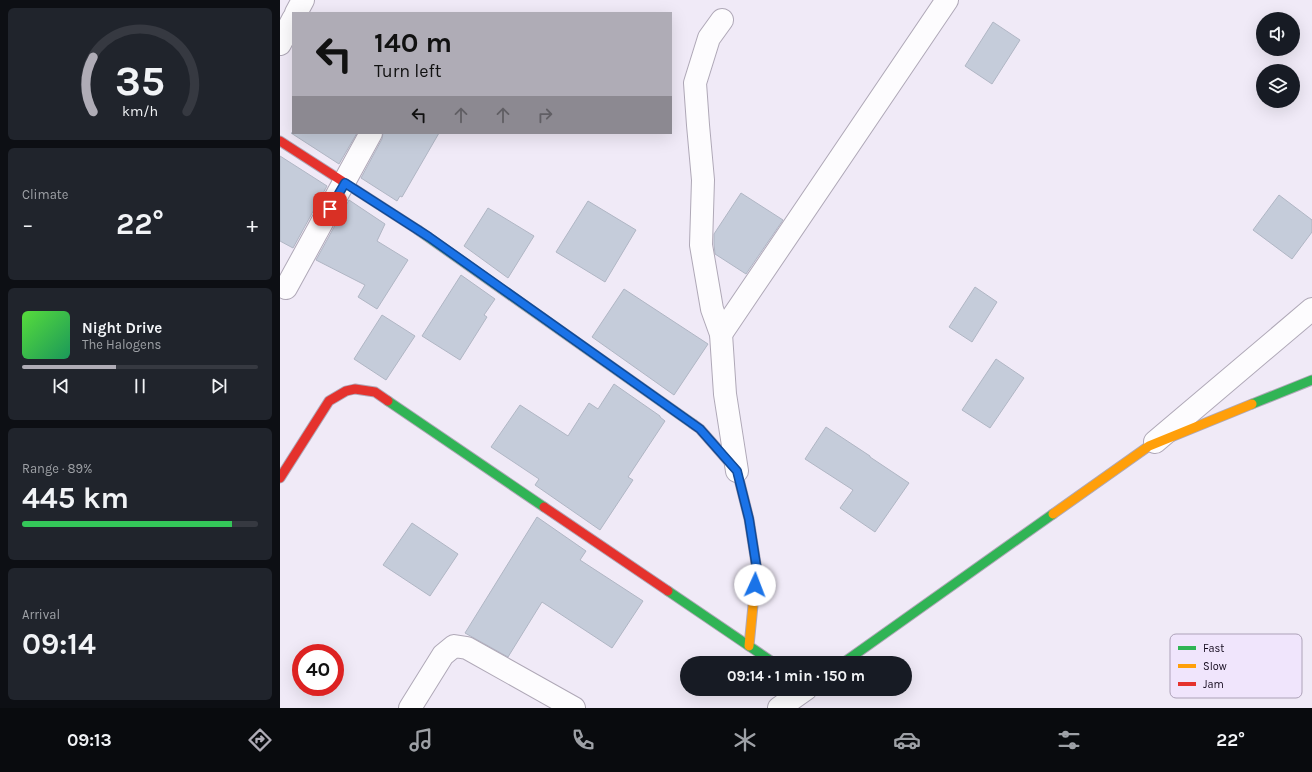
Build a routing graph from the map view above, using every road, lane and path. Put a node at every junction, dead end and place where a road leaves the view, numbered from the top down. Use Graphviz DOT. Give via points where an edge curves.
graph roads {
  1 [pos="303,0"];
  2 [pos="947,0"];
  3 [pos="297,12"];
  4 [pos="722,20"];
  5 [pos="292,22"];
  6 [pos="280,44"];
  7 [pos="370,134"];
  8 [pos="280,141"];
  9 [pos="345,183"];
  10 [pos="286,288"];
  11 [pos="1312,309"];
  12 [pos="721,334"];
  13 [pos="1312,380"];
  14 [pos="1149,446"];
  15 [pos="737,471"];
  16 [pos="280,478"];
  17 [pos="749,646"];
  18 [pos="764,656"];
  19 [pos="853,656"];
  20 [pos="796,696"];
  21 [pos="410,708"];
  22 [pos="574,708"];
  23 [pos="779,708"];
  1 -- 3 [label="street"];
  2 -- 12 [label="street"];
  4 -- 12 [label="street" via="710,38 695,83 703,180 701,245 712,309"];
  5 -- 6 [label="street"];
  7 -- 9 [label="street"];
  8 -- 9 [label="street"];
  9 -- 10 [label="street"];
  9 -- 15 [label="street" via="429,237 700,429"];
  11 -- 14 [label="street"];
  12 -- 15 [label="street" via="725,394"];
  13 -- 14 [label="street"];
  14 -- 19 [label="street"];
  15 -- 17 [label="street" via="749,519 757,570"];
  16 -- 17 [label="street" via="329,401 354,388 375,392"];
  17 -- 18 [label="street"];
  20 -- 23 [label="street"];
  21 -- 22 [label="street" via="443,655 454,646 468,648"];
}
